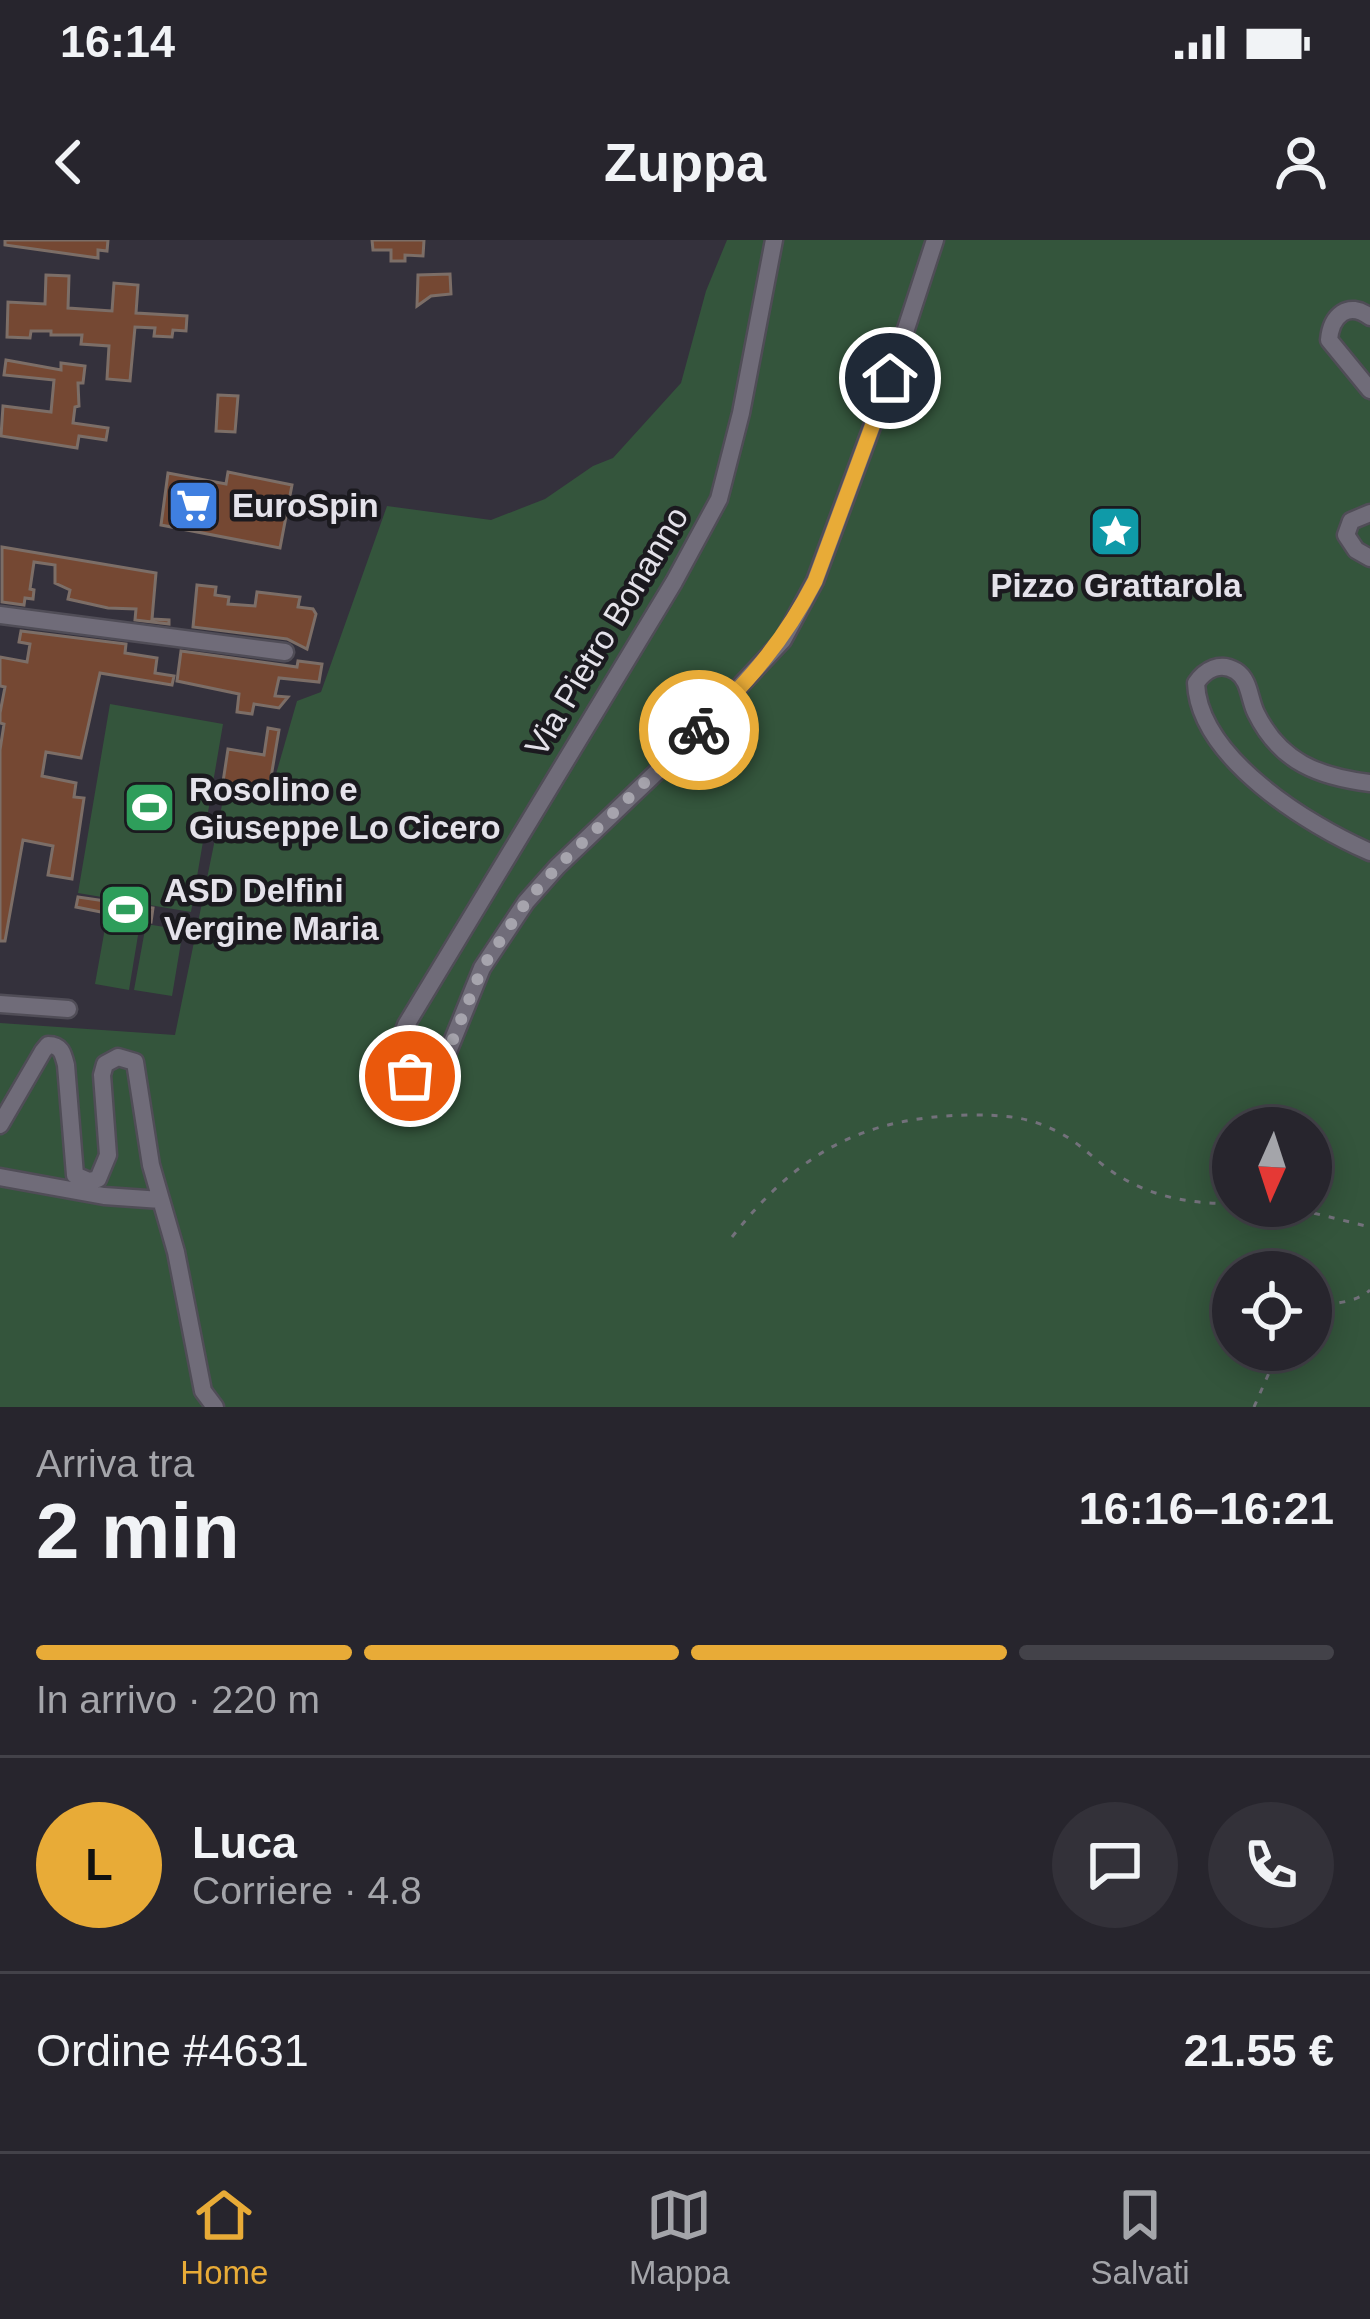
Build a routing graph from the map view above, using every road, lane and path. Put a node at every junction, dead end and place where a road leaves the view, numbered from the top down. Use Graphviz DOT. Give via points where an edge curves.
graph roads {
  1 [pos="774,240"];
  2 [pos="935,240"];
  3 [pos="1370,317"];
  4 [pos="1370,391"];
  5 [pos="1370,513"];
  6 [pos="1370,558"];
  7 [pos="0,615"];
  8 [pos="285,652"];
  9 [pos="1370,783"];
  10 [pos="1370,852"];
  11 [pos="0,1004"];
  12 [pos="68,1009"];
  13 [pos="0,1125"];
  14 [pos="0,1177"];
  15 [pos="161,1200"];
  16 [pos="1212,1204"];
  17 [pos="1332,1218"];
  18 [pos="1370,1227"];
  19 [pos="732,1237"];
  20 [pos="1370,1290"];
  21 [pos="1332,1304"];
  22 [pos="1270,1371"];
  23 [pos="215,1407"];
  24 [pos="1254,1407"];
  1 -- 2 [label="street, Via Pietro Bonanno" via="719,499 406,1025 398,1058 410,1076 421,1079 443,1064 498,939 557,867 783,640 823,561"];
  3 -- 4 [label="street" via="1345,311 1331,323 1329,340"];
  5 -- 6 [label="street" via="1351,521 1346,535"];
  7 -- 8 [label="street"];
  9 -- 10 [label="street" via="1324,777 1281,750 1237,671 1214,667 1196,683 1199,709 1246,773 1294,812"];
  11 -- 12 [label="street"];
  13 -- 15 [label="street" via="55,1045 65,1065 75,1175 98,1179 107,1155 102,1075 110,1060 129,1058"];
  14 -- 15 [label="street"];
  15 -- 23 [label="street" via="203,1391"];
  16 -- 19 [label="path" via="1123,1179 1084,1147 1027,1118 941,1116 880,1126 833,1146 792,1173"];
  17 -- 18 [label="path"];
  20 -- 21 [label="path"];
  22 -- 24 [label="path"];
}
